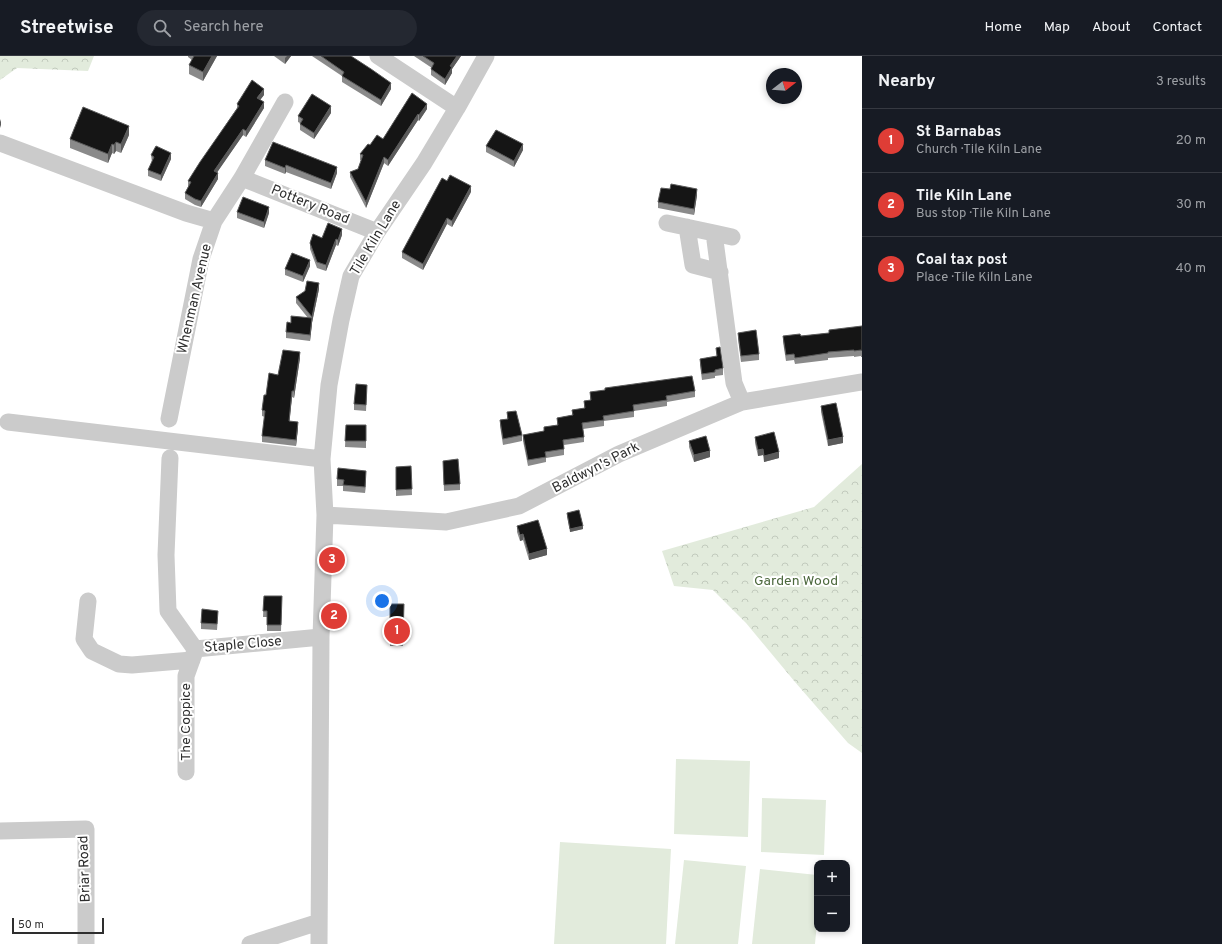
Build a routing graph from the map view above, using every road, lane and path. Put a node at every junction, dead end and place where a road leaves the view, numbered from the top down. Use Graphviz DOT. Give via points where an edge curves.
graph roads {
  1 [pos="378,56"];
  2 [pos="486,56"];
  3 [pos="285,102"];
  4 [pos="457,108"];
  5 [pos="0,143"];
  6 [pos="242,178"];
  7 [pos="214,221"];
  8 [pos="667,223"];
  9 [pos="687,227"];
  10 [pos="377,232"];
  11 [pos="714,233"];
  12 [pos="732,237"];
  13 [pos="720,272"];
  14 [pos="862,382"];
  15 [pos="742,402"];
  16 [pos="169,419"];
  17 [pos="8,422"];
  18 [pos="170,458"];
  19 [pos="322,459"];
  20 [pos="324,515"];
  21 [pos="88,601"];
  22 [pos="321,637"];
  23 [pos="194,654"];
  24 [pos="186,772"];
  25 [pos="0,831"];
  26 [pos="319,922"];
  27 [pos="86,944"];
  28 [pos="250,944"];
  29 [pos="319,944"];
  1 -- 4 [label="street"];
  2 -- 4 [label="street, Tile Kiln Lane"];
  3 -- 6 [label="street, Whenman Avenue"];
  4 -- 10 [label="street, Tile Kiln Lane" via="424,163"];
  5 -- 7 [label="street" via="186,213"];
  6 -- 7 [label="street, Whenman Avenue"];
  6 -- 10 [label="street, Pottery Road"];
  7 -- 16 [label="street, Whenman Avenue" via="201,259"];
  8 -- 9 [label="street"];
  9 -- 11 [label="street"];
  9 -- 13 [label="street" via="693,266"];
  10 -- 19 [label="street, Tile Kiln Lane" via="351,276 340,320 329,385"];
  11 -- 12 [label="street"];
  11 -- 13 [label="street"];
  13 -- 15 [label="street" via="734,383"];
  14 -- 15 [label="street, Baldwyn's Park"];
  15 -- 20 [label="street, Baldwyn's Park" via="619,454 519,506 446,522"];
  17 -- 19 [label="street"];
  18 -- 23 [label="street, Staple Close" via="166,555 168,612"];
  19 -- 20 [label="street, Tile Kiln Lane"];
  20 -- 22 [label="street, Tile Kiln Lane"];
  21 -- 23 [label="street" via="84,639 92,651 119,664 132,665"];
  22 -- 23 [label="street, Staple Close"];
  22 -- 26 [label="street, Tile Kiln Lane"];
  23 -- 24 [label="street, The Coppice" via="186,676"];
  25 -- 27 [label="street, Briar Road" via="86,829"];
  26 -- 28 [label="street"];
  26 -- 29 [label="street, Tile Kiln Lane"];
}
